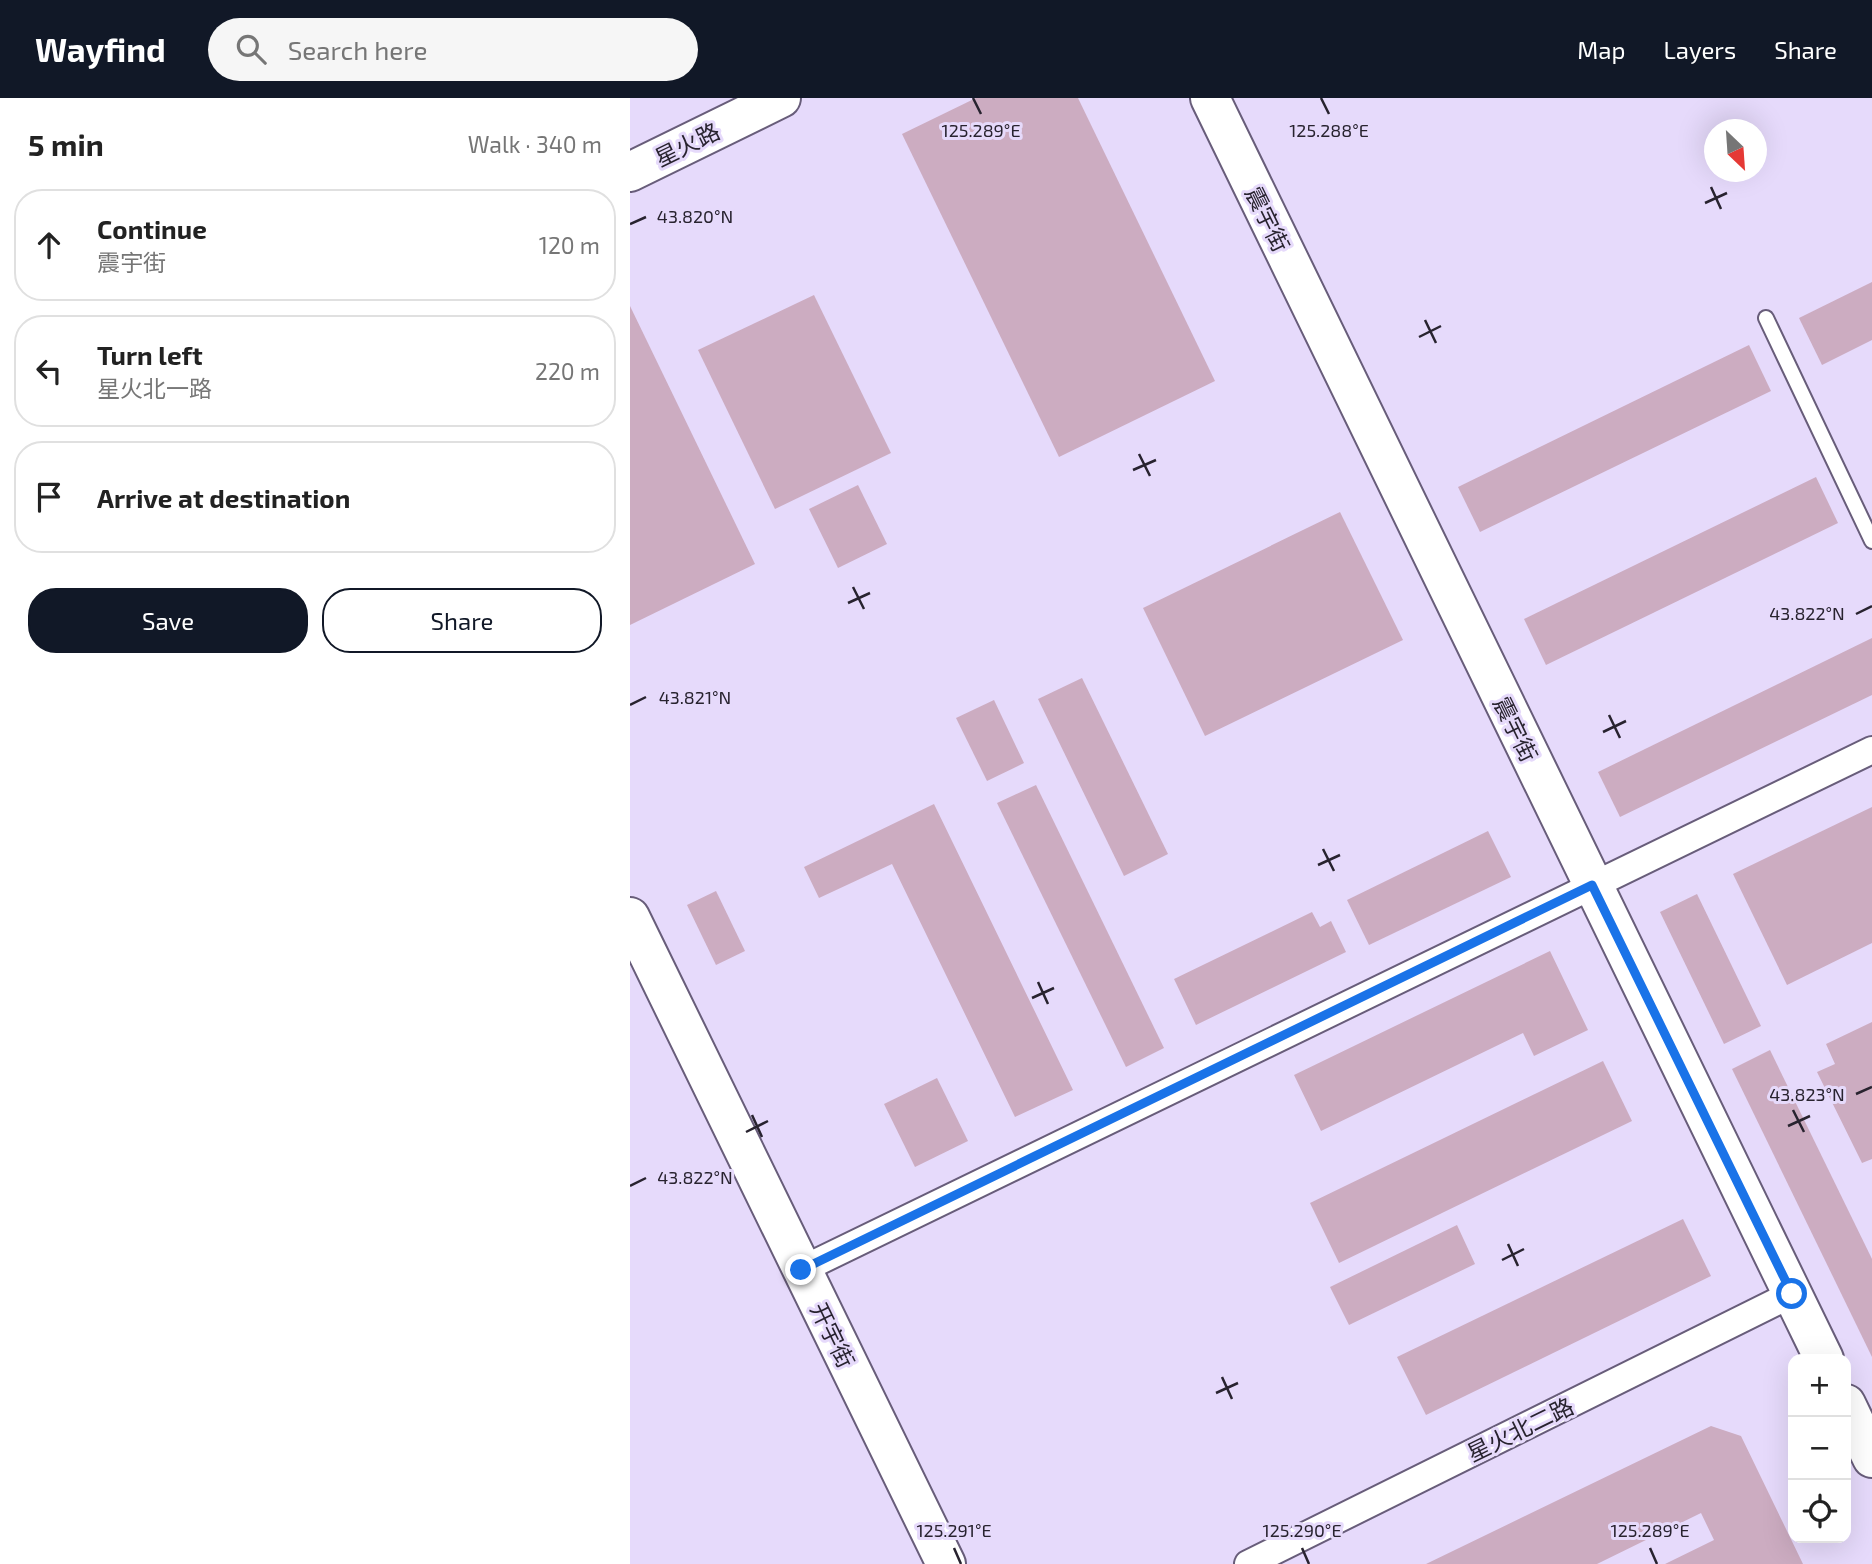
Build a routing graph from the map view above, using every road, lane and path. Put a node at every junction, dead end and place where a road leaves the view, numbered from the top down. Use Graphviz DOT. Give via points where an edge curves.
graph roads {
  1 [pos="781,98"];
  2 [pos="1210,98"];
  3 [pos="630,172"];
  4 [pos="1766,318"];
  5 [pos="1872,541"];
  6 [pos="1872,750"];
  7 [pos="1592,885"];
  8 [pos="630,917"];
  9 [pos="801,1270"];
  10 [pos="1792,1294"];
  11 [pos="1822,1354"];
  12 [pos="1851,1414"];
  13 [pos="1872,1458"];
  14 [pos="946,1564"];
  15 [pos="1248,1564"];
  1 -- 3 [label="street, 星火路"];
  2 -- 7 [label="street, 震宇街"];
  4 -- 5 [label="lane"];
  6 -- 7 [label="street"];
  7 -- 9 [label="street"];
  7 -- 10 [label="street, 震宇街"];
  8 -- 9 [label="street, 开宇街"];
  9 -- 14 [label="street, 开宇街"];
  10 -- 11 [label="street, 震宇街"];
  10 -- 15 [label="street, 星火北二路"];
  12 -- 13 [label="street"];
}
